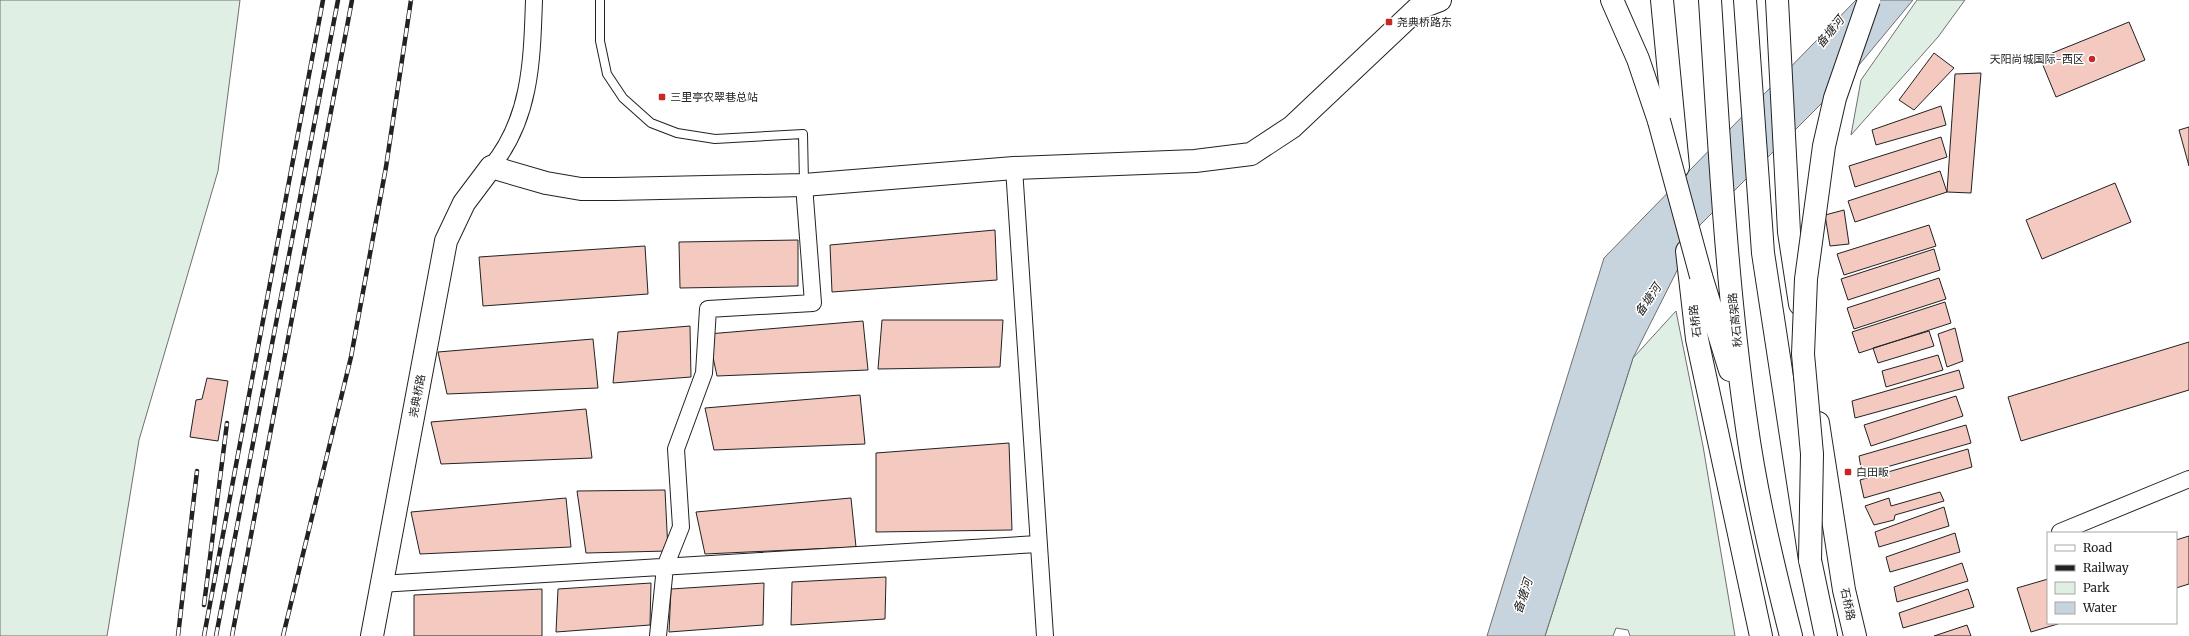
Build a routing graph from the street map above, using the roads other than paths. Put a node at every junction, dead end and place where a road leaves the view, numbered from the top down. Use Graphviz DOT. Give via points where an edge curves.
graph roads {
  1 [pos="534,0"];
  2 [pos="600,0"];
  3 [pos="1440,0"];
  4 [pos="1612,0"];
  5 [pos="1662,0"];
  6 [pos="1695,0"];
  7 [pos="1710,0"];
  8 [pos="1745,0"];
  9 [pos="1868,0"];
  10 [pos="1777,11"];
  11 [pos="1715,74"];
  12 [pos="491,167"];
  13 [pos="1014,168"];
  14 [pos="804,185"];
  15 [pos="1746,422"];
  16 [pos="2189,479"];
  17 [pos="2060,532"];
  18 [pos="1038,544"];
  19 [pos="1810,560"];
  20 [pos="665,567"];
  21 [pos="380,584"];
  22 [pos="372,636"];
  23 [pos="658,636"];
  24 [pos="1045,636"];
  25 [pos="1761,636"];
  26 [pos="1791,636"];
  27 [pos="1826,636"];
  28 [pos="1854,636"];
  1 -- 12 [label="street" via="532,56 525,101 505,150"];
  2 -- 14 [label="lane" via="600,40 607,74 623,98 651,123 678,133 715,139 803,134"];
  3 -- 13 [label="main road" via="1417,9 1292,127 1251,154 1195,161"];
  4 -- 15 [label="main road, bridge" via="1638,59 1659,121"];
  5 -- 25 [label="main road, 石桥路, bridge" via="1672,117 1697,339"];
  6 -- 11 [label="main road"];
  7 -- 11 [label="main road, 秋石高架路"];
  8 -- 19 [label="main road, bridge" via="1763,253"];
  9 -- 19 [label="main road, bridge" via="1835,98 1824,146 1806,280 1803,354 1812,454"];
  10 -- 28 [label="main road, 石桥路" via="1789,232 1844,590"];
  11 -- 15 [label="main road, 秋石高架路" via="1724,208"];
  12 -- 14 [label="main road" via="546,183 580,189"];
  12 -- 21 [label="main road, 尧典桥路" via="464,203 446,241"];
  13 -- 14 [label="main road"];
  13 -- 18 [label="street"];
  14 -- 20 [label="street" via="813,303 708,309 704,373 676,450 681,527"];
  15 -- 26 [label="main road, 秋石高架路" via="1768,545"];
  16 -- 17 [label="street"];
  18 -- 20 [label="street"];
  18 -- 24 [label="street"];
  19 -- 27 [label="main road"];
  20 -- 21 [label="street"];
  20 -- 23 [label="street"];
  21 -- 22 [label="main road, 尧典桥路"];
}
